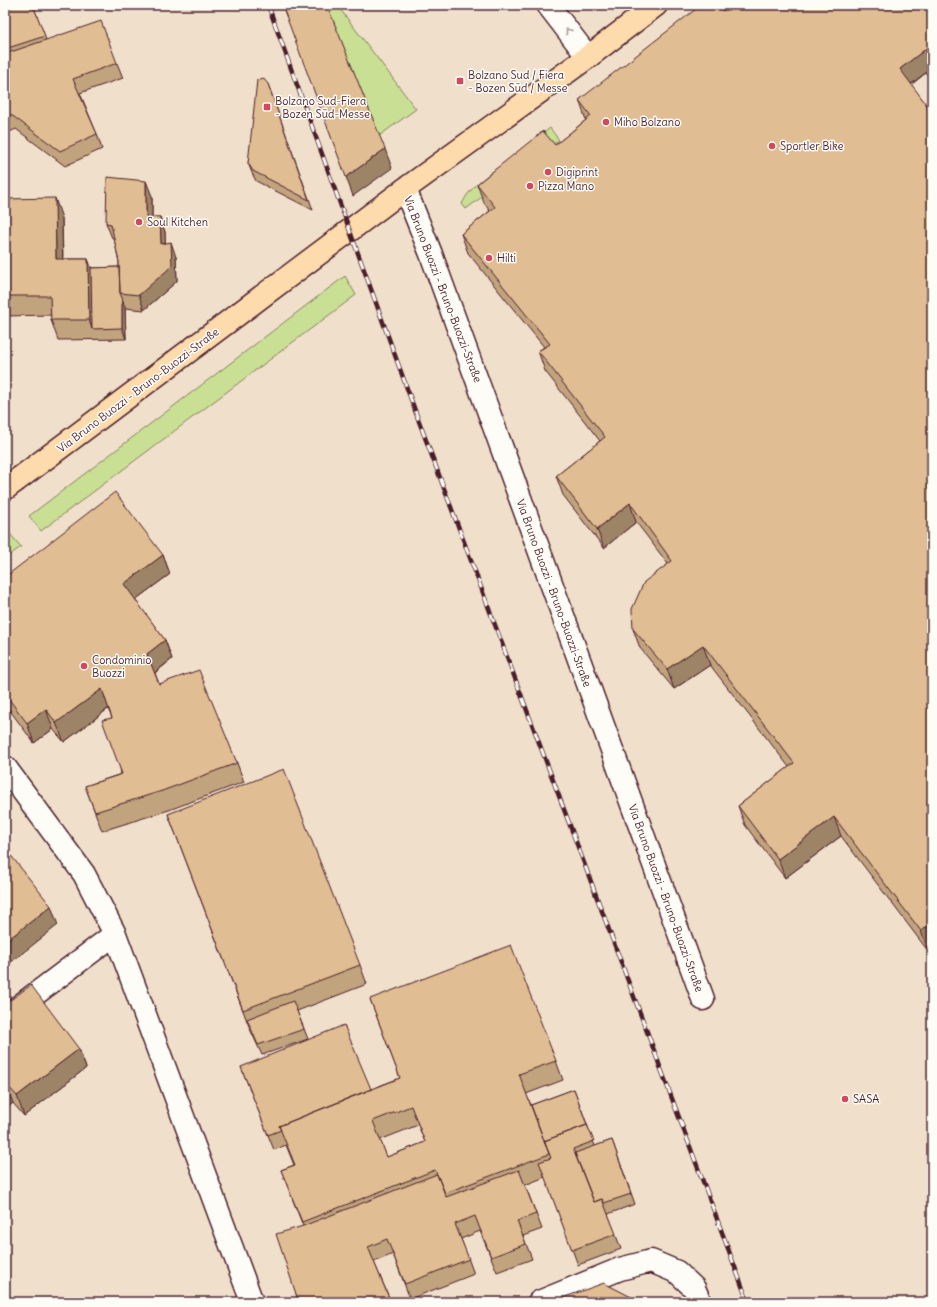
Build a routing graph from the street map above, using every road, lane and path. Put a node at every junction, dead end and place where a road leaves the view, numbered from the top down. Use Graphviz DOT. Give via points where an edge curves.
graph roads {
  1 [pos="548,5"];
  2 [pos="656,5"];
  3 [pos="588,57"];
  4 [pos="405,189"];
  5 [pos="5,489"];
  6 [pos="5,767"];
  7 [pos="115,934"];
  8 [pos="703,999"];
  9 [pos="5,1017"];
  10 [pos="252,1302"];
  11 [pos="538,1302"];
  12 [pos="700,1302"];
  3 -- 1 [label="street, one-way"];
  2 -- 3 [label="main road, Via Bruno Buozzi - Bruno-Buozzi-Straße"];
  3 -- 4 [label="main road, Via Bruno Buozzi - Bruno-Buozzi-Straße"];
  4 -- 5 [label="main road, Via Bruno Buozzi - Bruno-Buozzi-Straße"];
  4 -- 8 [label="street, Via Bruno Buozzi - Bruno-Buozzi-Straße"];
  6 -- 7 [label="street" via="84,874"];
  7 -- 9 [label="street"];
  7 -- 10 [label="street"];
  11 -- 12 [label="street" via="620,1269 651,1261 677,1272 694,1288"];
}
